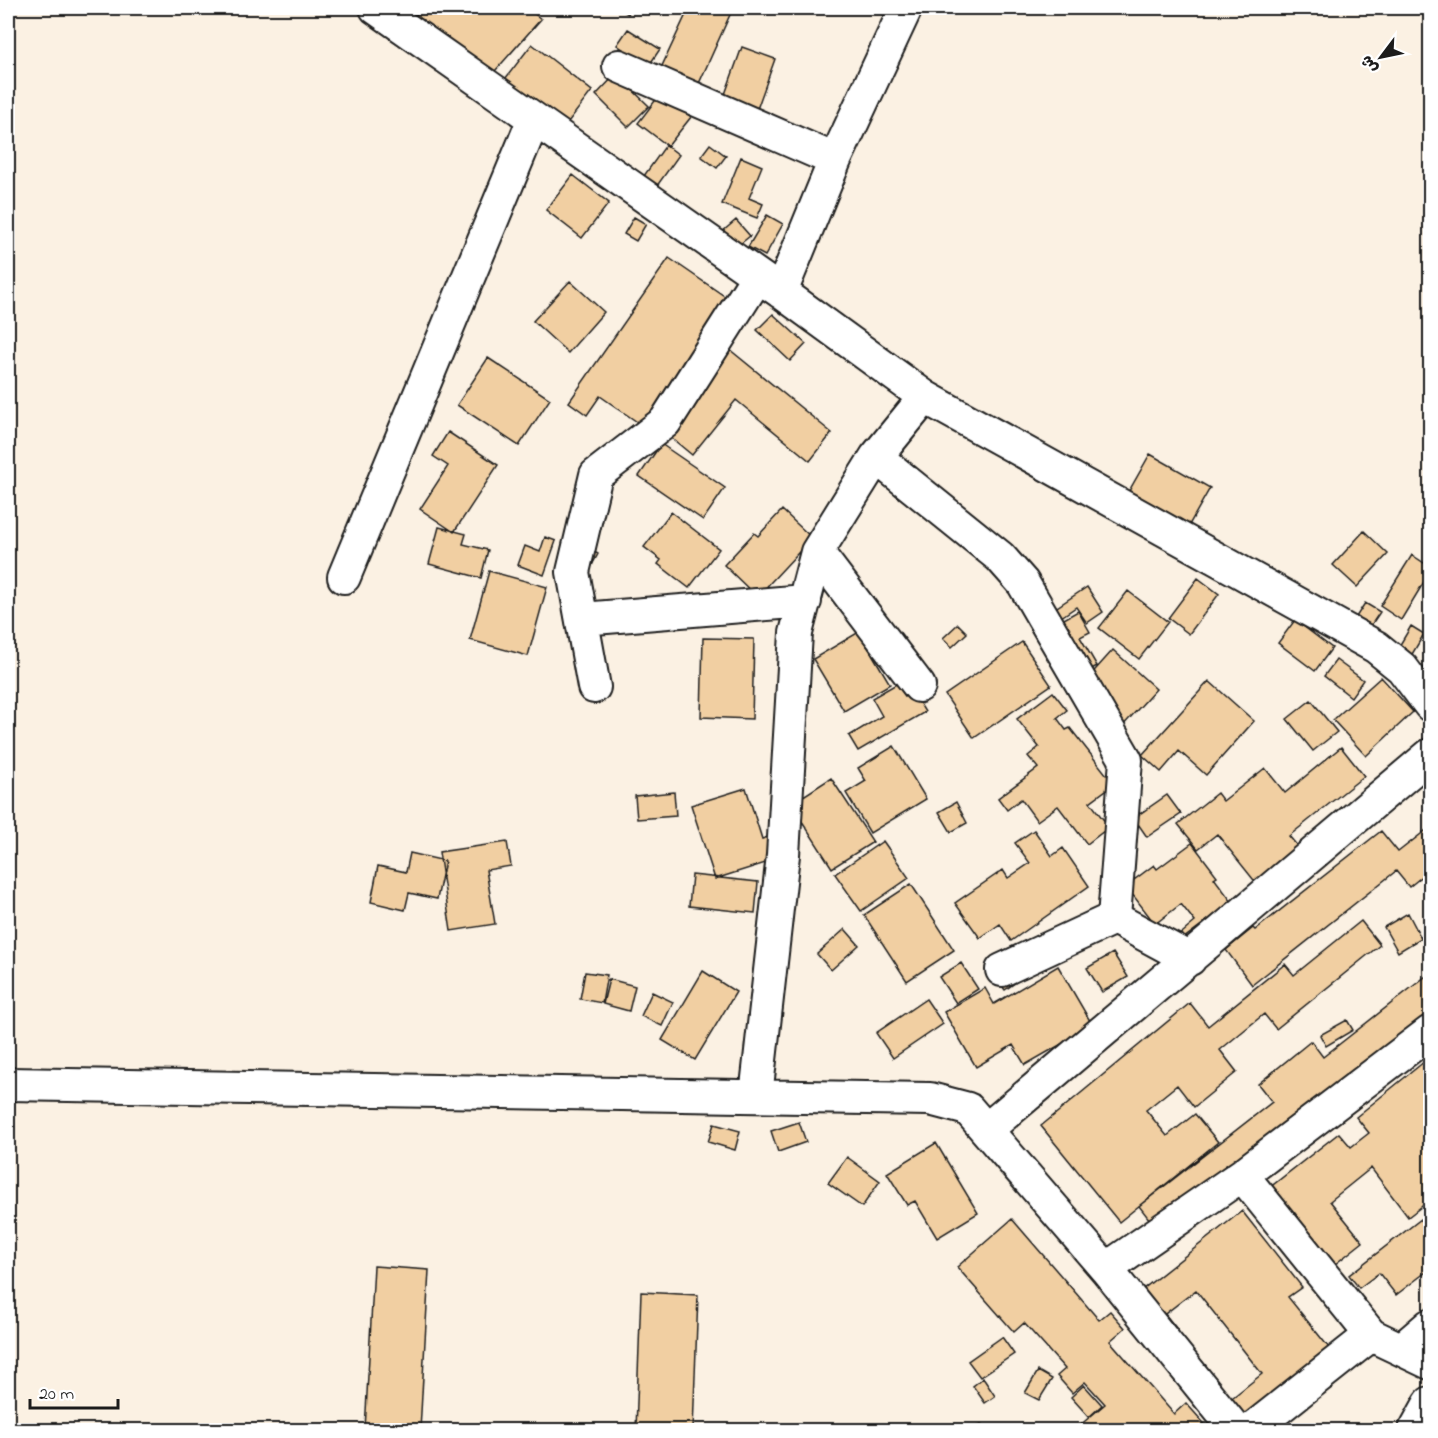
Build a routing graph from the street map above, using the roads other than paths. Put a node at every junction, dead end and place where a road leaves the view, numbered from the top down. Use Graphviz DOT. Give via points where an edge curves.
graph roads {
  1 [pos="376,8"];
  2 [pos="906,8"];
  3 [pos="619,66"];
  4 [pos="534,119"];
  5 [pos="836,160"];
  6 [pos="770,284"];
  7 [pos="925,397"];
  8 [pos="876,457"];
  9 [pos="817,552"];
  10 [pos="344,577"];
  11 [pos="805,601"];
  12 [pos="582,619"];
  13 [pos="919,686"];
  14 [pos="594,687"];
  15 [pos="1431,705"];
  16 [pos="1431,755"];
  17 [pos="1114,918"];
  18 [pos="1190,958"];
  19 [pos="1002,970"];
  20 [pos="1431,1032"];
  21 [pos="8,1084"];
  22 [pos="756,1096"];
  23 [pos="986,1130"];
  24 [pos="1242,1175"];
  25 [pos="1106,1269"];
  26 [pos="1431,1325"];
  27 [pos="1371,1335"];
  28 [pos="1402,1349"];
  29 [pos="1431,1363"];
  30 [pos="1431,1403"];
  31 [pos="1236,1431"];
  32 [pos="1251,1431"];
  33 [pos="1415,1431"];
  1 -- 4 [label="street"];
  2 -- 5 [label="street"];
  3 -- 5 [label="street"];
  4 -- 6 [label="street"];
  4 -- 10 [label="street"];
  5 -- 6 [label="street"];
  6 -- 7 [label="street"];
  6 -- 12 [label="street" via="665,423 596,475 573,572"];
  7 -- 8 [label="street"];
  7 -- 15 [label="street" via="1376,647 1402,668"];
  8 -- 9 [label="street"];
  8 -- 17 [label="street" via="1000,556 1023,584 1126,760"];
  9 -- 11 [label="street"];
  9 -- 13 [label="street"];
  11 -- 12 [label="street"];
  11 -- 22 [label="street" via="796,633 783,855"];
  12 -- 14 [label="street"];
  16 -- 18 [label="street"];
  17 -- 18 [label="street"];
  17 -- 19 [label="street"];
  18 -- 23 [label="street"];
  20 -- 24 [label="street"];
  21 -- 22 [label="street"];
  22 -- 23 [label="street" via="930,1099 968,1109"];
  23 -- 25 [label="street"];
  24 -- 25 [label="street"];
  24 -- 27 [label="street"];
  25 -- 31 [label="street"];
  26 -- 28 [label="street"];
  27 -- 28 [label="street"];
  27 -- 32 [label="street"];
  28 -- 29 [label="street"];
  30 -- 33 [label="street"];
}
